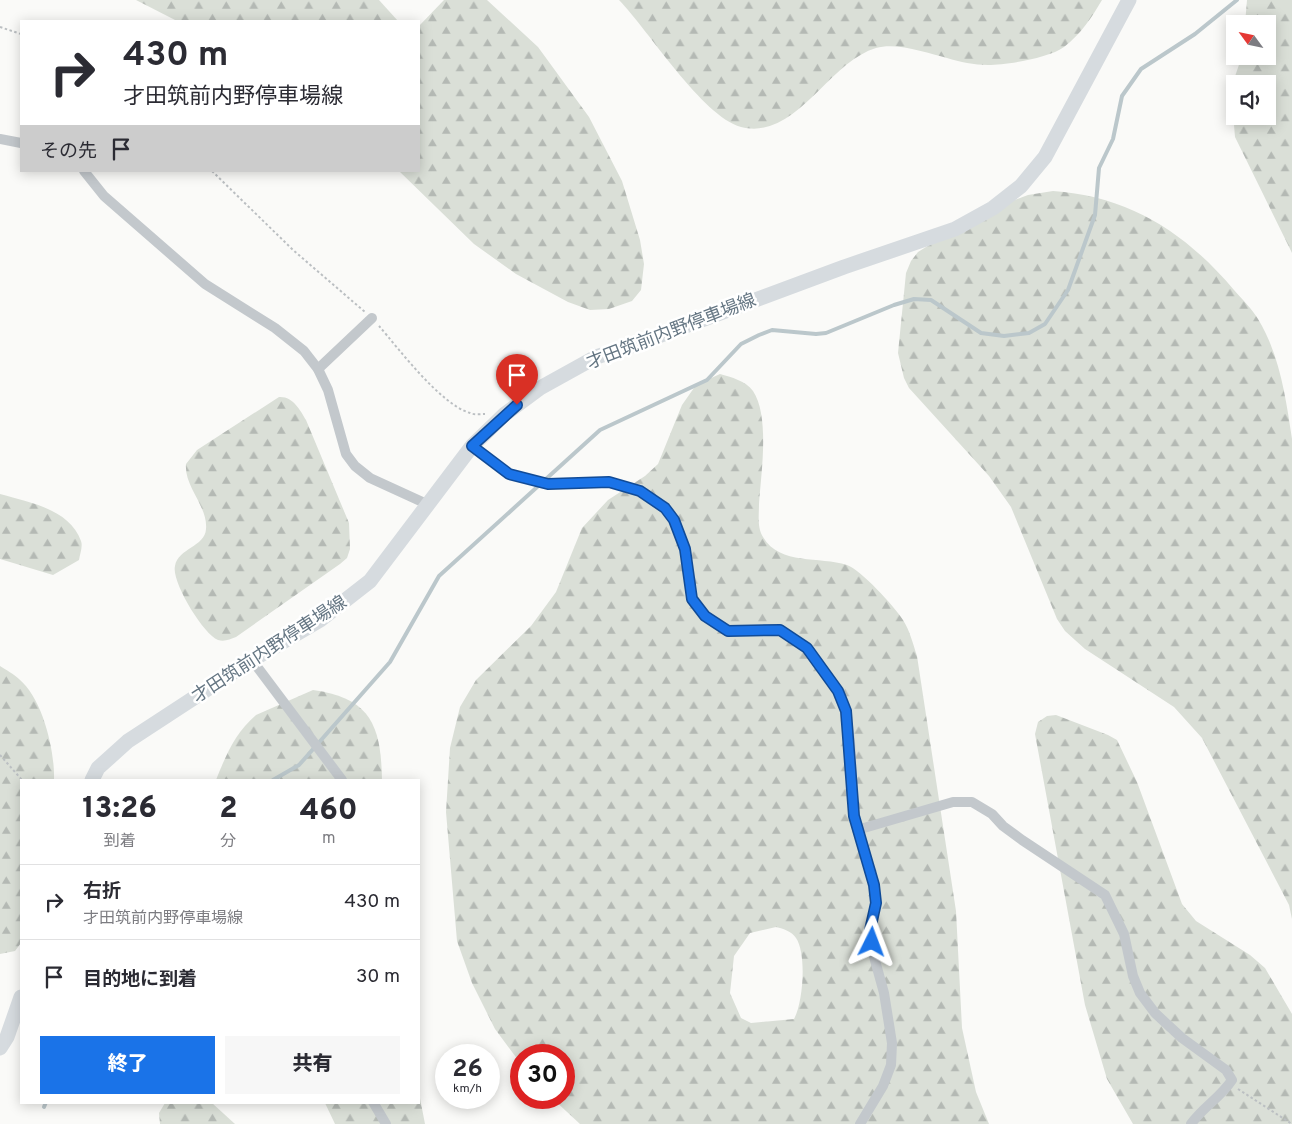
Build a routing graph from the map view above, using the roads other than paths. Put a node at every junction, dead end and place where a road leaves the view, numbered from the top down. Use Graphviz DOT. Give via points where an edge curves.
graph roads {
  1 [pos="1128,0"];
  2 [pos="0,139"];
  3 [pos="20,144"];
  4 [pos="85,172"];
  5 [pos="372,318"];
  6 [pos="318,369"];
  7 [pos="472,446"];
  8 [pos="429,506"];
  9 [pos="252,660"];
  10 [pos="92,779"];
  11 [pos="341,779"];
  12 [pos="857,830"];
  13 [pos="20,1000"];
  14 [pos="0,1048"];
  15 [pos="374,1104"];
  16 [pos="386,1124"];
  17 [pos="860,1124"];
  18 [pos="1191,1124"];
  1 -- 7 [label="main road, 才田筑前内野停車場線" via="1045,157 1021,186 993,208 955,229 596,357 540,388 505,414"];
  2 -- 3 [label="street"];
  4 -- 6 [label="street" via="104,196 205,284 275,328 304,351"];
  5 -- 6 [label="street"];
  6 -- 8 [label="street" via="328,390 346,454 355,466 370,478"];
  7 -- 8 [label="main road, 才田筑前内野停車場線"];
  7 -- 12 [label="street" via="509,474 548,484 609,482 640,491 665,508 674,520 685,549 692,599 705,616 728,631 780,630 807,648 838,691 846,711"];
  8 -- 9 [label="main road, 才田筑前内野停車場線" via="370,581 320,620"];
  9 -- 10 [label="main road, 才田筑前内野停車場線" via="128,742 98,768"];
  9 -- 11 [label="street"];
  12 -- 17 [label="street" via="874,885 876,903 870,930 892,1043 891,1065 883,1086"];
  12 -- 18 [label="street" via="953,802 972,802 992,814 1022,840 1106,894 1124,934 1132,976 1140,993 1155,1013 1182,1038 1226,1070 1232,1080"];
  13 -- 14 [label="main road"];
  15 -- 16 [label="street"];
}
